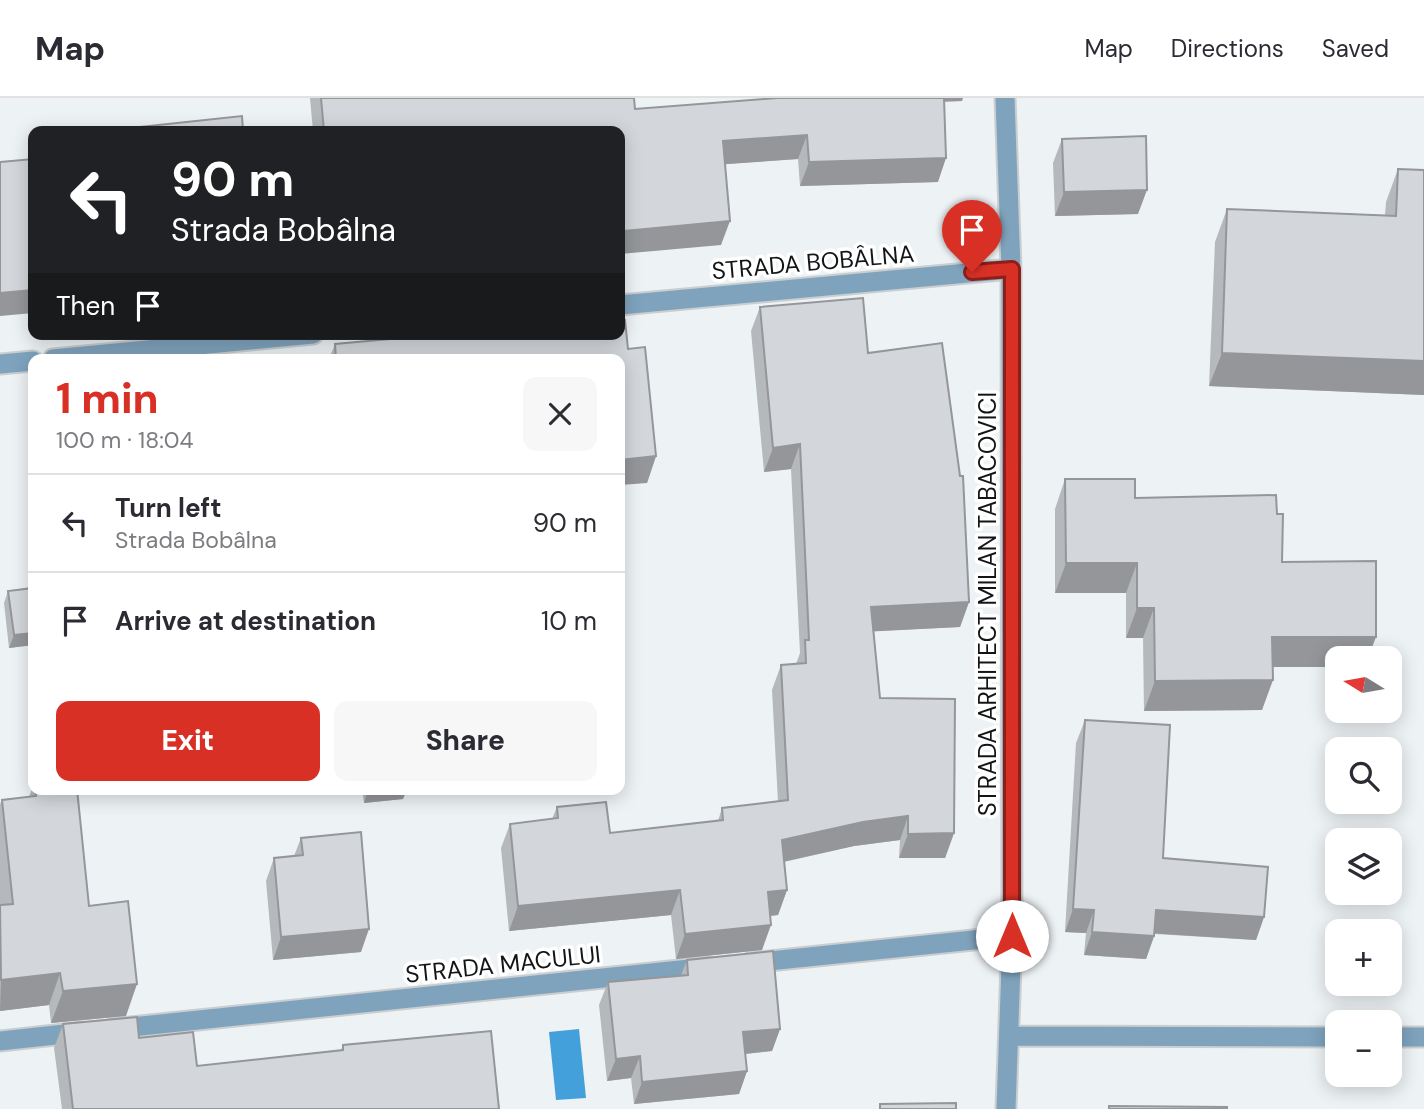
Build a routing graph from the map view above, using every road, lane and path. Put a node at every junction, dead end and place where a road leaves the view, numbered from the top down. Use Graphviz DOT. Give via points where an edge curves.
graph roads {
  1 [pos="1005,98"];
  2 [pos="1012,269"];
  3 [pos="625,305"];
  4 [pos="251,340"];
  5 [pos="105,354"];
  6 [pos="28,361"];
  7 [pos="0,364"];
  8 [pos="1012,936"];
  9 [pos="1009,1036"];
  10 [pos="1325,1037"];
  11 [pos="1402,1037"];
  12 [pos="1424,1037"];
  13 [pos="0,1041"];
  14 [pos="1006,1109"];
  1 -- 2 [label="street, STRADA ARHITECT MILAN TABACOVICI"];
  2 -- 3 [label="street, STRADA BOBÂLNA"];
  2 -- 8 [label="street, STRADA ARHITECT MILAN TABACOVICI"];
  4 -- 5 [label="street"];
  6 -- 7 [label="street"];
  8 -- 9 [label="street, STRADA ARHITECT MILAN TABACOVICI"];
  8 -- 13 [label="street, STRADA MACULUI"];
  9 -- 10 [label="street"];
  9 -- 14 [label="street, STRADA ARHITECT MILAN TABACOVICI"];
  11 -- 12 [label="street"];
}
